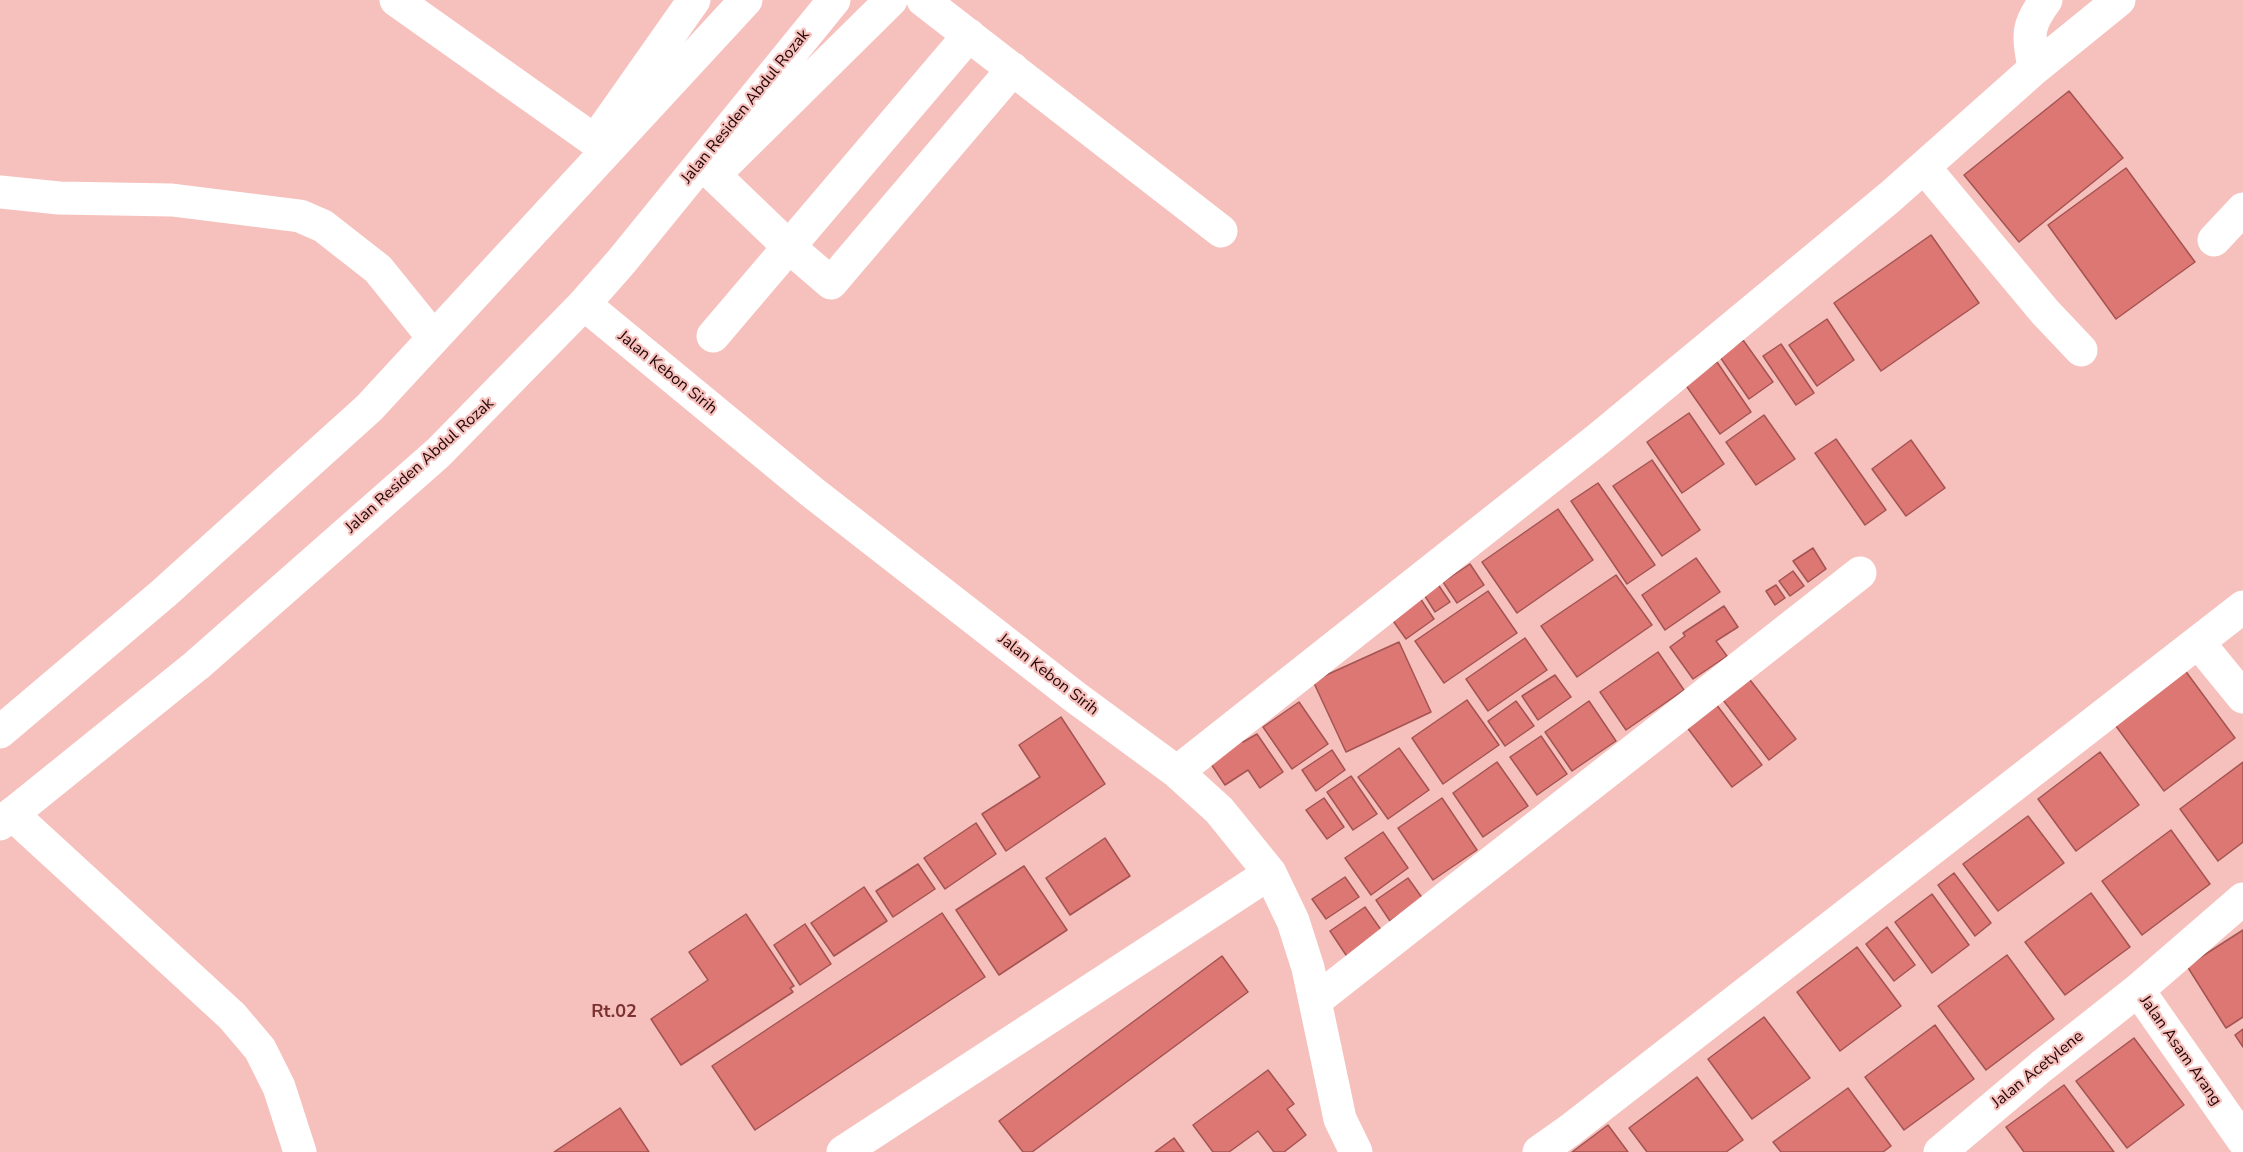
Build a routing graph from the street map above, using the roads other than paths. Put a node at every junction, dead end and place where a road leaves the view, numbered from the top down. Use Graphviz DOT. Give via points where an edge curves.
graph roads {
  1 [pos="396,0"];
  2 [pos="694,0"];
  3 [pos="746,0"];
  4 [pos="834,0"];
  5 [pos="891,0"];
  6 [pos="923,0"];
  7 [pos="2046,0"];
  8 [pos="2119,0"];
  9 [pos="969,35"];
  10 [pos="1013,69"];
  11 [pos="2034,69"];
  12 [pos="595,141"];
  13 [pos="1924,167"];
  14 [pos="714,175"];
  15 [pos="0,192"];
  16 [pos="2243,209"];
  17 [pos="541,221"];
  18 [pos="1221,231"];
  19 [pos="2214,240"];
  20 [pos="788,246"];
  21 [pos="621,262"];
  22 [pos="584,304"];
  23 [pos="713,336"];
  24 [pos="433,337"];
  25 [pos="2080,350"];
  26 [pos="1860,573"];
  27 [pos="2243,607"];
  28 [pos="2198,642"];
  29 [pos="2243,697"];
  30 [pos="0,732"];
  31 [pos="1178,772"];
  32 [pos="6,819"];
  33 [pos="1270,873"];
  34 [pos="2243,899"];
  35 [pos="2138,990"];
  36 [pos="1315,1000"];
  37 [pos="2243,1140"];
  38 [pos="300,1152"];
  39 [pos="843,1152"];
  40 [pos="1356,1152"];
  41 [pos="1539,1152"];
  42 [pos="1940,1152"];
  1 -- 12 [label="main road"];
  2 -- 12 [label="main road"];
  3 -- 17 [label="main road"];
  4 -- 21 [label="main road, Jalan Residen Abdul Rozak"];
  5 -- 14 [label="main road"];
  6 -- 9 [label="main road"];
  7 -- 11 [label="main road" via="2033,18 2028,37"];
  8 -- 11 [label="main road"];
  9 -- 10 [label="main road"];
  9 -- 20 [label="main road"];
  10 -- 18 [label="main road"];
  10 -- 20 [label="main road" via="831,283"];
  11 -- 13 [label="main road"];
  12 -- 17 [label="main road"];
  13 -- 25 [label="main road"];
  13 -- 31 [label="main road" via="1598,439"];
  14 -- 20 [label="main road"];
  14 -- 21 [label="main road"];
  15 -- 24 [label="main road" via="59,198 172,200 300,216 323,226 378,269"];
  16 -- 19 [label="main road"];
  17 -- 24 [label="main road"];
  20 -- 23 [label="main road"];
  21 -- 22 [label="main road, Jalan Residen Abdul Rozak"];
  22 -- 31 [label="main road, Jalan Kebon Sirih" via="812,492 1075,697"];
  22 -- 32 [label="main road, Jalan Residen Abdul Rozak" via="438,453 197,666"];
  24 -- 30 [label="main road" via="369,408 164,593"];
  26 -- 36 [label="main road"];
  27 -- 28 [label="main road"];
  28 -- 29 [label="main road"];
  28 -- 41 [label="main road"];
  31 -- 33 [label="main road, Jalan Kebon Sirih" via="1219,810"];
  32 -- 38 [label="main road" via="169,956 239,1024 260,1049 279,1087"];
  33 -- 36 [label="main road, Jalan Kebon Sirih" via="1293,921"];
  33 -- 39 [label="main road"];
  34 -- 35 [label="main road, Jalan Acetylene"];
  35 -- 37 [label="main road, Jalan Asam Arang"];
  35 -- 42 [label="main road, Jalan Acetylene"];
  36 -- 40 [label="main road, Jalan Kebon Sirih" via="1340,1119"];
}
